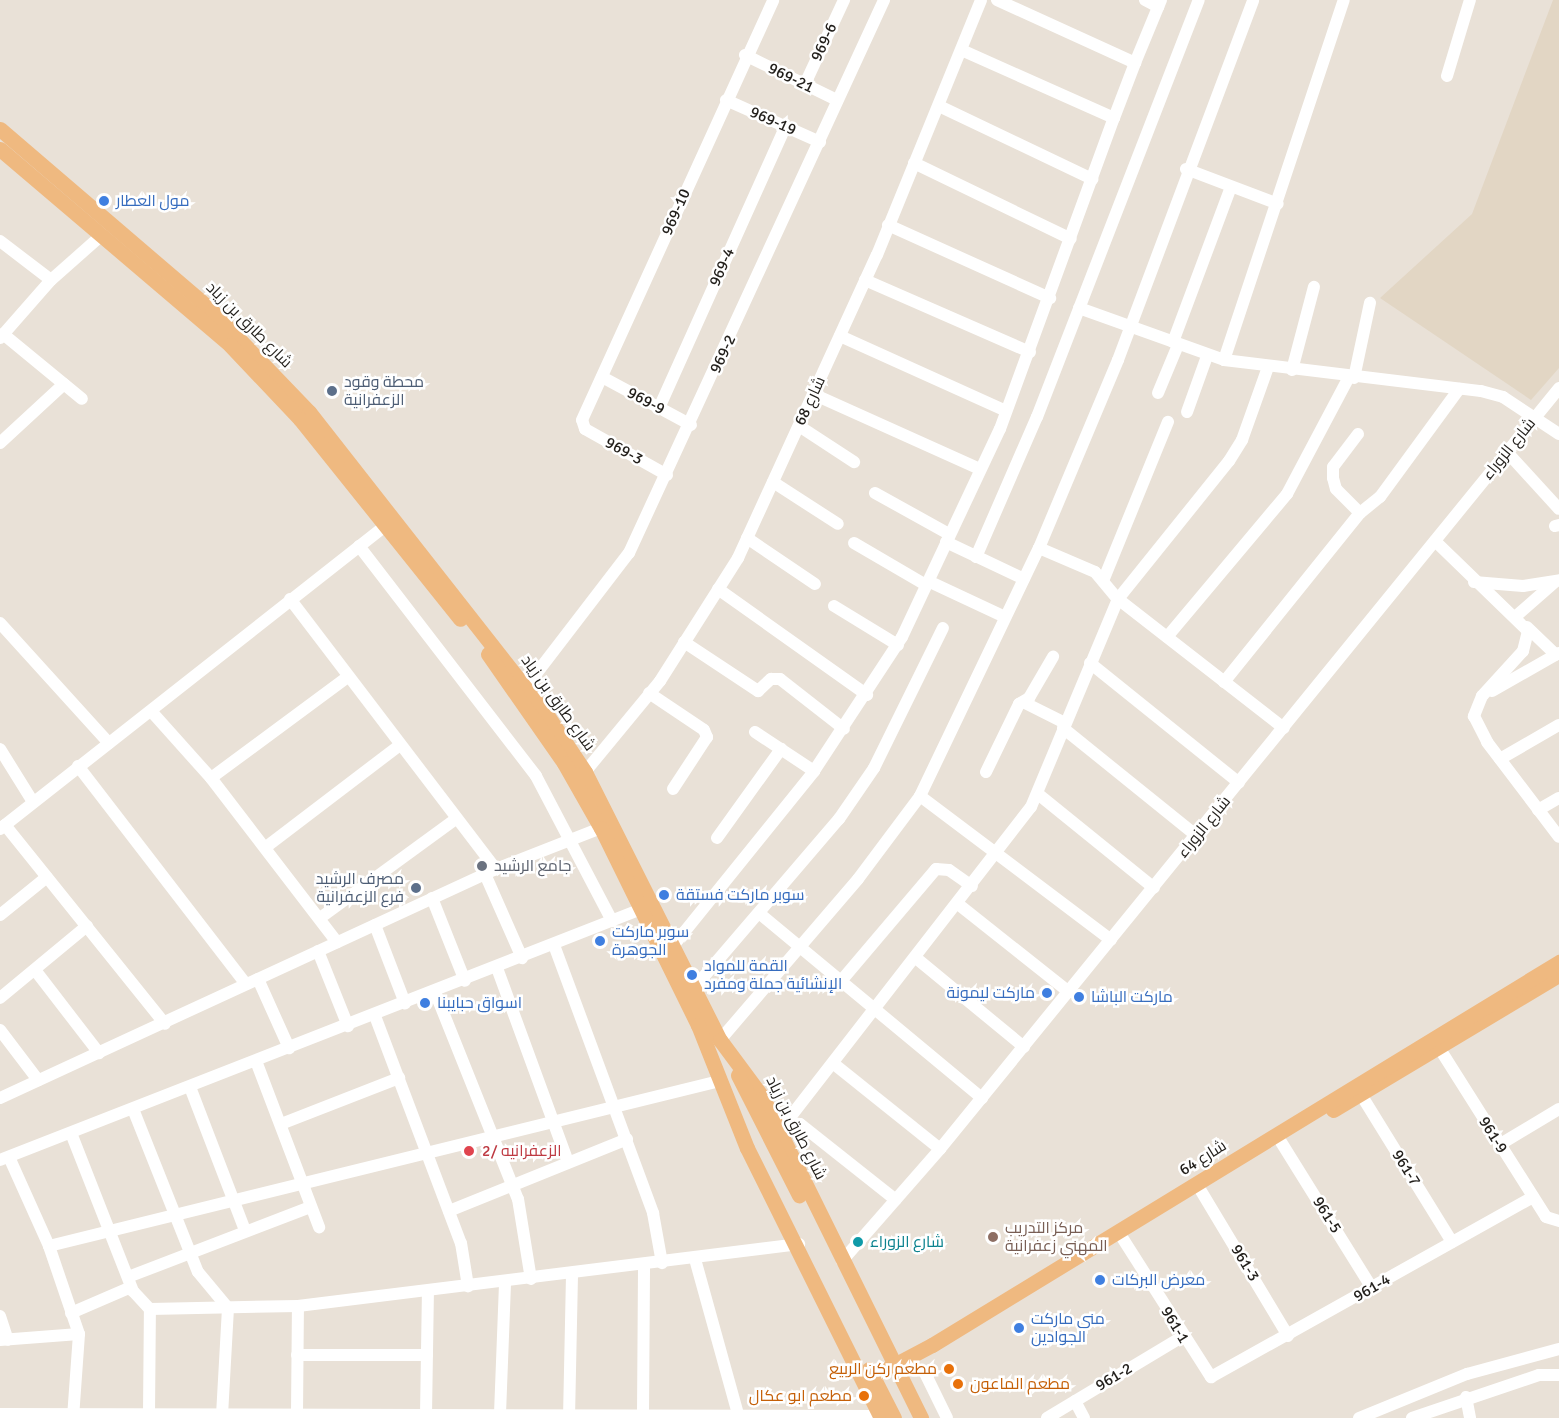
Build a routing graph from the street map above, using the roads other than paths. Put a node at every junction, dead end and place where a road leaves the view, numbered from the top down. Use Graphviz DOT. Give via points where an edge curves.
graph roads {
  1 [pos="772,0"];
  2 [pos="844,0"];
  3 [pos="884,0"];
  4 [pos="981,0"];
  5 [pos="997,0"];
  6 [pos="1145,0"];
  7 [pos="1199,0"];
  8 [pos="1253,0"];
  9 [pos="1344,0"];
  10 [pos="1470,0"];
  11 [pos="1160,3"];
  12 [pos="961,50"];
  13 [pos="745,55"];
  14 [pos="1135,63"];
  15 [pos="1447,76"];
  16 [pos="805,84"];
  17 [pos="726,100"];
  18 [pos="837,100"];
  19 [pos="939,106"];
  20 [pos="1114,118"];
  21 [pos="785,127"];
  22 [pos="0,129"];
  23 [pos="820,142"];
  24 [pos="0,149"];
  25 [pos="914,163"];
  26 [pos="1186,169"];
  27 [pos="1092,179"];
  28 [pos="1231,187"];
  29 [pos="1278,204"];
  30 [pos="888,225"];
  31 [pos="103,234"];
  32 [pos="1071,239"];
  33 [pos="0,241"];
  34 [pos="51,280"];
  35 [pos="865,280"];
  36 [pos="1314,287"];
  37 [pos="1050,298"];
  38 [pos="1370,303"];
  39 [pos="1079,308"];
  40 [pos="1130,327"];
  41 [pos="3,330"];
  42 [pos="840,336"];
  43 [pos="1176,343"];
  44 [pos="1030,352"];
  45 [pos="1207,356"];
  46 [pos="1224,360"];
  47 [pos="1268,367"];
  48 [pos="1292,370"];
  49 [pos="602,377"];
  50 [pos="1352,378"];
  51 [pos="64,384"];
  52 [pos="1559,388"];
  53 [pos="1459,389"];
  54 [pos="1158,393"];
  55 [pos="813,394"];
  56 [pos="82,399"];
  57 [pos="659,408"];
  58 [pos="1006,411"];
  59 [pos="1187,412"];
  60 [pos="1534,417"];
  61 [pos="1168,422"];
  62 [pos="583,425"];
  63 [pos="690,425"];
  64 [pos="799,426"];
  65 [pos="1358,434"];
  66 [pos="1559,434"];
  67 [pos="0,443"];
  68 [pos="1507,452"];
  69 [pos="854,462"];
  70 [pos="978,468"];
  71 [pos="667,475"];
  72 [pos="773,482"];
  73 [pos="875,493"];
  74 [pos="1559,508"];
  75 [pos="1360,513"];
  76 [pos="838,524"];
  77 [pos="385,526"];
  78 [pos="747,538"];
  79 [pos="947,538"];
  80 [pos="1435,541"];
  81 [pos="854,543"];
  82 [pos="359,546"];
  83 [pos="1039,548"];
  84 [pos="976,557"];
  85 [pos="1024,579"];
  86 [pos="1103,581"];
  87 [pos="1557,581"];
  88 [pos="1474,582"];
  89 [pos="927,583"];
  90 [pos="815,584"];
  91 [pos="718,589"];
  92 [pos="290,599"];
  93 [pos="1118,599"];
  94 [pos="834,606"];
  95 [pos="1005,617"];
  96 [pos="1520,620"];
  97 [pos="0,623"];
  98 [pos="942,628"];
  99 [pos="1167,637"];
  100 [pos="684,642"];
  101 [pos="898,645"];
  102 [pos="1557,654"];
  103 [pos="1053,657"];
  104 [pos="1090,663"];
  105 [pos="346,678"];
  106 [pos="1224,682"];
  107 [pos="526,687"];
  108 [pos="649,693"];
  109 [pos="867,695"];
  110 [pos="1482,696"];
  111 [pos="1025,703"];
  112 [pos="151,711"];
  113 [pos="1064,725"];
  114 [pos="1559,725"];
  115 [pos="1284,728"];
  116 [pos="843,729"];
  117 [pos="755,732"];
  118 [pos="109,743"];
  119 [pos="400,745"];
  120 [pos="0,749"];
  121 [pos="781,749"];
  122 [pos="1500,759"];
  123 [pos="78,766"];
  124 [pos="814,771"];
  125 [pos="585,772"];
  126 [pos="986,772"];
  127 [pos="211,778"];
  128 [pos="1239,783"];
  129 [pos="673,789"];
  130 [pos="1038,794"];
  131 [pos="920,796"];
  132 [pos="1559,798"];
  133 [pos="33,802"];
  134 [pos="1538,810"];
  135 [pos="456,819"];
  136 [pos="2,827"];
  137 [pos="601,828"];
  138 [pos="1197,836"];
  139 [pos="1559,837"];
  140 [pos="717,838"];
  141 [pos="570,840"];
  142 [pos="266,847"];
  143 [pos="999,851"];
  144 [pos="490,871"];
  145 [pos="47,878"];
  146 [pos="972,886"];
  147 [pos="1154,888"];
  148 [pos="432,898"];
  149 [pos="958,904"];
  150 [pos="639,910"];
  151 [pos="759,913"];
  152 [pos="0,915"];
  153 [pos="320,918"];
  154 [pos="612,921"];
  155 [pos="375,925"];
  156 [pos="87,926"];
  157 [pos="1111,940"];
  158 [pos="337,942"];
  159 [pos="554,945"];
  160 [pos="673,946"];
  161 [pos="800,947"];
  162 [pos="318,951"];
  163 [pos="522,958"];
  164 [pos="916,958"];
  165 [pos="1559,962"];
  166 [pos="497,968"];
  167 [pos="35,970"];
  168 [pos="1559,975"];
  169 [pos="258,979"];
  170 [pos="465,981"];
  171 [pos="841,981"];
  172 [pos="246,984"];
  173 [pos="694,988"];
  174 [pos="435,992"];
  175 [pos="1069,992"];
  176 [pos="0,998"];
  177 [pos="405,1003"];
  178 [pos="875,1010"];
  179 [pos="375,1016"];
  180 [pos="165,1024"];
  181 [pos="698,1025"];
  182 [pos="348,1026"];
  183 [pos="0,1030"];
  184 [pos="720,1040"];
  185 [pos="1438,1046"];
  186 [pos="1024,1047"];
  187 [pos="289,1048"];
  188 [pos="99,1053"];
  189 [pos="256,1061"];
  190 [pos="834,1064"];
  191 [pos="399,1078"];
  192 [pos="38,1080"];
  193 [pos="719,1081"];
  194 [pos="190,1087"];
  195 [pos="1360,1094"];
  196 [pos="0,1098"];
  197 [pos="982,1098"];
  198 [pos="615,1106"];
  199 [pos="134,1109"];
  200 [pos="1559,1109"];
  201 [pos="551,1119"];
  202 [pos="782,1122"];
  203 [pos="281,1124"];
  204 [pos="71,1133"];
  205 [pos="491,1135"];
  206 [pos="627,1139"];
  207 [pos="1281,1142"];
  208 [pos="1500,1145"];
  209 [pos="940,1149"];
  210 [pos="427,1151"];
  211 [pos="4,1159"];
  212 [pos="568,1162"];
  213 [pos="302,1181"];
  214 [pos="512,1185"];
  215 [pos="1201,1191"];
  216 [pos="1533,1197"];
  217 [pos="233,1198"];
  218 [pos="897,1200"];
  219 [pos="310,1207"];
  220 [pos="449,1211"];
  221 [pos="175,1212"];
  222 [pos="1555,1222"];
  223 [pos="319,1227"];
  224 [pos="112,1229"];
  225 [pos="245,1230"];
  226 [pos="1123,1239"];
  227 [pos="1452,1242"];
  228 [pos="799,1244"];
  229 [pos="49,1246"];
  230 [pos="189,1251"];
  231 [pos="695,1259"];
  232 [pos="842,1261"];
  233 [pos="662,1263"];
  234 [pos="644,1265"];
  235 [pos="572,1274"];
  236 [pos="531,1278"];
  237 [pos="130,1282"];
  238 [pos="504,1282"];
  239 [pos="468,1286"];
  240 [pos="1372,1288"];
  241 [pos="428,1291"];
  242 [pos="298,1306"];
  243 [pos="228,1308"];
  244 [pos="150,1310"];
  245 [pos="71,1313"];
  246 [pos="0,1316"];
  247 [pos="78,1334"];
  248 [pos="1288,1336"];
  249 [pos="1182,1337"];
  250 [pos="4,1340"];
  251 [pos="867,1347"];
  252 [pos="1559,1349"];
  253 [pos="297,1355"];
  254 [pos="427,1355"];
  255 [pos="897,1369"];
  256 [pos="924,1371"];
  257 [pos="1559,1376"];
  258 [pos="1211,1377"];
  259 [pos="865,1385"];
  260 [pos="1466,1398"];
  261 [pos="1075,1401"];
  262 [pos="500,1413"];
  263 [pos="643,1413"];
  264 [pos="0,1414"];
  265 [pos="149,1414"];
  266 [pos="297,1414"];
  267 [pos="217,1415"];
  268 [pos="426,1415"];
  269 [pos="28,1416"];
  270 [pos="73,1416"];
  271 [pos="120,1416"];
  272 [pos="168,1416"];
  273 [pos="479,1416"];
  274 [pos="525,1416"];
  275 [pos="570,1416"];
  276 [pos="885,1417"];
  277 [pos="739,1418"];
  278 [pos="825,1418"];
  279 [pos="911,1418"];
  280 [pos="921,1418"];
  281 [pos="946,1418"];
  282 [pos="1047,1418"];
  283 [pos="1084,1418"];
  284 [pos="1359,1418"];
  285 [pos="1412,1418"];
  286 [pos="1470,1418"];
  1 -- 13 [label="street, 969-10"];
  2 -- 16 [label="street, 969-6"];
  3 -- 18 [label="street, 969-2"];
  4 -- 12 [label="street, شارع 68"];
  5 -- 14 [label="street"];
  6 -- 11 [label="street"];
  7 -- 39 [label="street"];
  8 -- 26 [label="street"];
  9 -- 29 [label="street"];
  10 -- 15 [label="street"];
  11 -- 14 [label="street"];
  12 -- 19 [label="street, شارع 68"];
  12 -- 20 [label="street"];
  13 -- 16 [label="street, 969-21"];
  13 -- 17 [label="street, 969-10"];
  14 -- 20 [label="street"];
  16 -- 18 [label="street, 969-21"];
  17 -- 21 [label="street, 969-19"];
  17 -- 49 [label="street, 969-10"];
  18 -- 23 [label="street, 969-2"];
  19 -- 25 [label="street, شارع 68"];
  19 -- 27 [label="street"];
  20 -- 27 [label="street"];
  21 -- 23 [label="street, 969-19"];
  21 -- 57 [label="street, 969-4"];
  22 -- 107 [label="main road, شارع طارق بن زياد" via="212,311 277,377"];
  23 -- 63 [label="street, 969-2"];
  24 -- 31 [label="main road, شارع طارق بن زياد"];
  25 -- 30 [label="street, شارع 68"];
  25 -- 32 [label="street"];
  26 -- 28 [label="street"];
  26 -- 40 [label="street"];
  27 -- 32 [label="street"];
  28 -- 29 [label="street"];
  28 -- 43 [label="street"];
  29 -- 46 [label="street"];
  30 -- 35 [label="street, شارع 68"];
  30 -- 37 [label="street"];
  31 -- 34 [label="street"];
  31 -- 77 [label="main road, شارع طارق بن زياد" via="253,369"];
  32 -- 37 [label="street"];
  33 -- 34 [label="street"];
  34 -- 41 [label="street"];
  35 -- 42 [label="street, شارع 68"];
  35 -- 44 [label="street"];
  36 -- 48 [label="street"];
  37 -- 44 [label="street"];
  38 -- 50 [label="street"];
  39 -- 40 [label="street"];
  39 -- 84 [label="street"];
  40 -- 43 [label="street"];
  40 -- 83 [label="street"];
  41 -- 51 [label="street"];
  42 -- 55 [label="street, شارع 68"];
  42 -- 58 [label="street"];
  43 -- 45 [label="street"];
  43 -- 54 [label="street"];
  44 -- 58 [label="street"];
  45 -- 46 [label="street"];
  45 -- 59 [label="street"];
  46 -- 47 [label="street"];
  47 -- 48 [label="street"];
  47 -- 93 [label="street" via="1233,454"];
  48 -- 50 [label="street"];
  49 -- 57 [label="street, 969-9"];
  49 -- 62 [label="street, 969-10"];
  50 -- 53 [label="street"];
  50 -- 99 [label="street" via="1287,494"];
  51 -- 56 [label="street"];
  51 -- 67 [label="street"];
  52 -- 60 [label="street, شارع الزوراء"];
  53 -- 60 [label="street" via="1503,397"];
  53 -- 75 [label="street" via="1380,497"];
  55 -- 64 [label="street, شارع 68"];
  55 -- 70 [label="street"];
  57 -- 63 [label="street, 969-9"];
  58 -- 70 [label="street"];
  60 -- 66 [label="street"];
  60 -- 68 [label="street, شارع الزوراء"];
  61 -- 86 [label="street"];
  62 -- 71 [label="street, 969-3"];
  63 -- 71 [label="street, 969-2"];
  64 -- 69 [label="street"];
  64 -- 72 [label="street, شارع 68"];
  65 -- 75 [label="street" via="1333,467 1333,478 1336,489"];
  68 -- 74 [label="street"];
  68 -- 80 [label="street, شارع الزوراء"];
  70 -- 79 [label="street"];
  71 -- 107 [label="street, 969-2" via="604,591"];
  72 -- 76 [label="street"];
  72 -- 78 [label="street, شارع 68"];
  73 -- 79 [label="street"];
  75 -- 106 [label="street"];
  77 -- 82 [label="street"];
  77 -- 137 [label="main road, شارع طارق بن زياد" via="535,718"];
  78 -- 90 [label="street"];
  78 -- 91 [label="street, شارع 68"];
  79 -- 84 [label="street"];
  79 -- 89 [label="street"];
  80 -- 88 [label="street"];
  80 -- 115 [label="street, شارع الزوراء"];
  81 -- 89 [label="street"];
  82 -- 92 [label="street"];
  82 -- 141 [label="street" via="536,776"];
  83 -- 85 [label="street"];
  83 -- 86 [label="street"];
  84 -- 85 [label="street"];
  85 -- 95 [label="street"];
  86 -- 93 [label="street"];
  87 -- 88 [label="street" via="1523,586"];
  87 -- 96 [label="street"];
  88 -- 96 [label="street"];
  89 -- 95 [label="street"];
  89 -- 101 [label="street"];
  91 -- 100 [label="street, شارع 68"];
  91 -- 109 [label="street"];
  92 -- 105 [label="street"];
  92 -- 112 [label="street"];
  93 -- 99 [label="street"];
  93 -- 104 [label="street"];
  94 -- 101 [label="street"];
  95 -- 131 [label="street"];
  96 -- 102 [label="street"];
  96 -- 110 [label="street" via="1529,639 1523,651"];
  97 -- 118 [label="street"];
  98 -- 151 [label="street" via="874,768 839,819"];
  99 -- 106 [label="street"];
  100 -- 108 [label="street, شارع 68"];
  100 -- 116 [label="street" via="758,691 771,679 780,679"];
  101 -- 109 [label="street"];
  102 -- 110 [label="street"];
  103 -- 111 [label="street"];
  104 -- 113 [label="street"];
  104 -- 128 [label="street"];
  105 -- 119 [label="street"];
  105 -- 127 [label="street"];
  106 -- 115 [label="street"];
  107 -- 125 [label="main road, شارع طارق بن زياد"];
  108 -- 125 [label="street, شارع 68"];
  108 -- 129 [label="street" via="704,730 707,737"];
  109 -- 116 [label="street"];
  110 -- 122 [label="street" via="1475,723"];
  111 -- 113 [label="street"];
  111 -- 126 [label="street" via="1019,704"];
  112 -- 118 [label="street"];
  112 -- 127 [label="street"];
  113 -- 130 [label="street"];
  113 -- 138 [label="street"];
  114 -- 122 [label="street"];
  115 -- 128 [label="street, شارع الزوراء"];
  116 -- 124 [label="street"];
  117 -- 121 [label="street"];
  118 -- 123 [label="street"];
  119 -- 135 [label="street"];
  119 -- 142 [label="street"];
  120 -- 133 [label="street"];
  121 -- 124 [label="street"];
  121 -- 140 [label="street"];
  122 -- 134 [label="street"];
  123 -- 133 [label="street"];
  123 -- 172 [label="street"];
  124 -- 160 [label="street"];
  125 -- 160 [label="main road, شارع طارق بن زياد"];
  127 -- 142 [label="street"];
  128 -- 138 [label="street, شارع الزوراء"];
  130 -- 143 [label="street"];
  130 -- 147 [label="street"];
  131 -- 143 [label="street"];
  131 -- 161 [label="street"];
  132 -- 134 [label="street"];
  133 -- 136 [label="street"];
  134 -- 139 [label="street"];
  135 -- 144 [label="street"];
  135 -- 153 [label="street"];
  136 -- 145 [label="street"];
  137 -- 141 [label="street"];
  137 -- 150 [label="main road, شارع طارق بن زياد"];
  138 -- 147 [label="street, شارع الزوراء"];
  141 -- 144 [label="street"];
  141 -- 154 [label="street"];
  142 -- 153 [label="street"];
  143 -- 146 [label="street"];
  143 -- 157 [label="street"];
  144 -- 148 [label="street"];
  144 -- 163 [label="street"];
  145 -- 152 [label="street"];
  145 -- 156 [label="street"];
  146 -- 149 [label="street"];
  146 -- 171 [label="street" via="949,870 936,869"];
  147 -- 157 [label="street, شارع الزوراء"];
  148 -- 155 [label="street"];
  148 -- 170 [label="street"];
  149 -- 164 [label="street"];
  149 -- 175 [label="street"];
  150 -- 154 [label="street"];
  150 -- 181 [label="main road, شارع طارق بن زياد"];
  151 -- 161 [label="street"];
  151 -- 173 [label="street"];
  153 -- 158 [label="street"];
  154 -- 159 [label="street"];
  155 -- 158 [label="street"];
  155 -- 177 [label="street"];
  156 -- 167 [label="street"];
  156 -- 180 [label="street"];
  157 -- 175 [label="street, شارع الزوراء"];
  158 -- 162 [label="street"];
  159 -- 163 [label="street"];
  159 -- 198 [label="street"];
  160 -- 173 [label="main road, شارع طارق بن زياد"];
  161 -- 171 [label="street"];
  161 -- 184 [label="street"];
  162 -- 169 [label="street"];
  162 -- 182 [label="street"];
  163 -- 166 [label="street"];
  164 -- 178 [label="street"];
  164 -- 186 [label="street"];
  165 -- 255 [label="main road, شارع 64"];
  166 -- 170 [label="street"];
  166 -- 201 [label="street"];
  167 -- 176 [label="street"];
  167 -- 188 [label="street"];
  168 -- 185 [label="main road, شارع 64"];
  169 -- 172 [label="street"];
  169 -- 187 [label="street"];
  170 -- 174 [label="street"];
  171 -- 178 [label="street"];
  172 -- 180 [label="street"];
  173 -- 184 [label="main road, شارع طارق بن زياد"];
  174 -- 177 [label="street"];
  174 -- 205 [label="street"];
  175 -- 186 [label="street, شارع الزوراء"];
  177 -- 179 [label="street"];
  178 -- 190 [label="street"];
  178 -- 197 [label="street"];
  179 -- 182 [label="street"];
  179 -- 191 [label="street"];
  180 -- 188 [label="street"];
  181 -- 193 [label="main road, شارع طارق بن زياد"];
  181 -- 251 [label="main road"];
  182 -- 187 [label="street"];
  183 -- 192 [label="street"];
  184 -- 202 [label="main road, شارع طارق بن زياد"];
  184 -- 251 [label="main road"];
  185 -- 195 [label="main road, شارع 64"];
  185 -- 208 [label="street, 961-9"];
  186 -- 197 [label="street, شارع الزوراء"];
  187 -- 189 [label="street"];
  188 -- 192 [label="street"];
  189 -- 194 [label="street"];
  189 -- 203 [label="street"];
  190 -- 202 [label="street"];
  190 -- 209 [label="street"];
  191 -- 203 [label="street"];
  191 -- 210 [label="street"];
  192 -- 196 [label="street"];
  193 -- 198 [label="street"];
  193 -- 228 [label="main road, شارع طارق بن زياد"];
  194 -- 199 [label="street"];
  194 -- 217 [label="street"];
  195 -- 207 [label="main road, شارع 64"];
  195 -- 227 [label="street, 961-7"];
  197 -- 209 [label="street, شارع الزوراء"];
  198 -- 201 [label="street"];
  198 -- 206 [label="street"];
  199 -- 204 [label="street"];
  199 -- 221 [label="street"];
  200 -- 208 [label="street"];
  201 -- 205 [label="street"];
  201 -- 212 [label="street"];
  202 -- 218 [label="street"];
  202 -- 232 [label="main road, شارع طارق بن زياد"];
  203 -- 213 [label="street"];
  204 -- 211 [label="street"];
  204 -- 224 [label="street"];
  205 -- 210 [label="street"];
  205 -- 214 [label="street"];
  206 -- 212 [label="street"];
  206 -- 233 [label="street" via="653,1214"];
  207 -- 215 [label="main road, شارع 64"];
  207 -- 240 [label="street, 961-5"];
  208 -- 216 [label="street, 961-9"];
  209 -- 218 [label="street, شارع الزوراء"];
  210 -- 213 [label="street"];
  210 -- 220 [label="street"];
  211 -- 229 [label="street"];
  212 -- 214 [label="street"];
  213 -- 217 [label="street"];
  213 -- 219 [label="street"];
  214 -- 220 [label="street"];
  214 -- 236 [label="street" via="525,1225"];
  215 -- 226 [label="main road, شارع 64"];
  215 -- 248 [label="street, 961-3"];
  216 -- 222 [label="street, 961-9"];
  216 -- 227 [label="street, 961-4"];
  217 -- 221 [label="street"];
  217 -- 225 [label="street"];
  218 -- 232 [label="street, شارع الزوراء"];
  219 -- 223 [label="street"];
  219 -- 225 [label="street"];
  220 -- 239 [label="street"];
  221 -- 224 [label="street"];
  221 -- 230 [label="street"];
  224 -- 229 [label="street"];
  224 -- 237 [label="street"];
  225 -- 230 [label="street"];
  226 -- 249 [label="street, 961-1"];
  226 -- 255 [label="main road, شارع 64"];
  227 -- 240 [label="street, 961-4"];
  228 -- 231 [label="street"];
  228 -- 259 [label="main road, شارع طارق بن زياد"];
  229 -- 245 [label="street"];
  230 -- 237 [label="street"];
  230 -- 243 [label="street"];
  231 -- 233 [label="street"];
  231 -- 277 [label="street"];
  232 -- 255 [label="main road, شارع طارق بن زياد"];
  233 -- 234 [label="street"];
  234 -- 235 [label="street"];
  234 -- 263 [label="street"];
  235 -- 236 [label="street"];
  235 -- 275 [label="street"];
  236 -- 238 [label="street"];
  237 -- 244 [label="street"];
  237 -- 245 [label="street"];
  238 -- 239 [label="street"];
  238 -- 262 [label="street"];
  239 -- 241 [label="street"];
  240 -- 248 [label="street, 961-4"];
  241 -- 242 [label="street"];
  241 -- 254 [label="street"];
  242 -- 243 [label="street"];
  242 -- 253 [label="street"];
  243 -- 244 [label="street"];
  243 -- 267 [label="street"];
  244 -- 265 [label="street"];
  245 -- 247 [label="street"];
  246 -- 250 [label="street"];
  247 -- 250 [label="street"];
  247 -- 270 [label="street"];
  248 -- 258 [label="street, 961-4"];
  249 -- 258 [label="street, 961-1"];
  249 -- 261 [label="street, 961-2"];
  251 -- 276 [label="main road"];
  251 -- 279 [label="main road"];
  252 -- 284 [label="street" via="1467,1374"];
  253 -- 254 [label="street"];
  253 -- 266 [label="street"];
  254 -- 268 [label="street"];
  255 -- 259 [label="main road, شارع 64"];
  255 -- 280 [label="main road, شارع طارق بن زياد"];
  256 -- 281 [label="street"];
  257 -- 260 [label="street" via="1539,1374"];
  259 -- 276 [label="main road, شارع طارق بن زياد"];
  260 -- 285 [label="street"];
  260 -- 286 [label="street"];
  261 -- 282 [label="street, 961-2"];
  261 -- 283 [label="street"];
  262 -- 273 [label="street"];
  262 -- 274 [label="street"];
  263 -- 275 [label="street"];
  263 -- 277 [label="street"];
  264 -- 269 [label="street"];
  265 -- 271 [label="street"];
  265 -- 272 [label="street"];
  266 -- 267 [label="street"];
  266 -- 268 [label="street"];
  267 -- 272 [label="street"];
  268 -- 273 [label="street"];
  269 -- 270 [label="street"];
  270 -- 271 [label="street"];
  274 -- 275 [label="street"];
  276 -- 278 [label="street"];
  277 -- 278 [label="street"];
}
